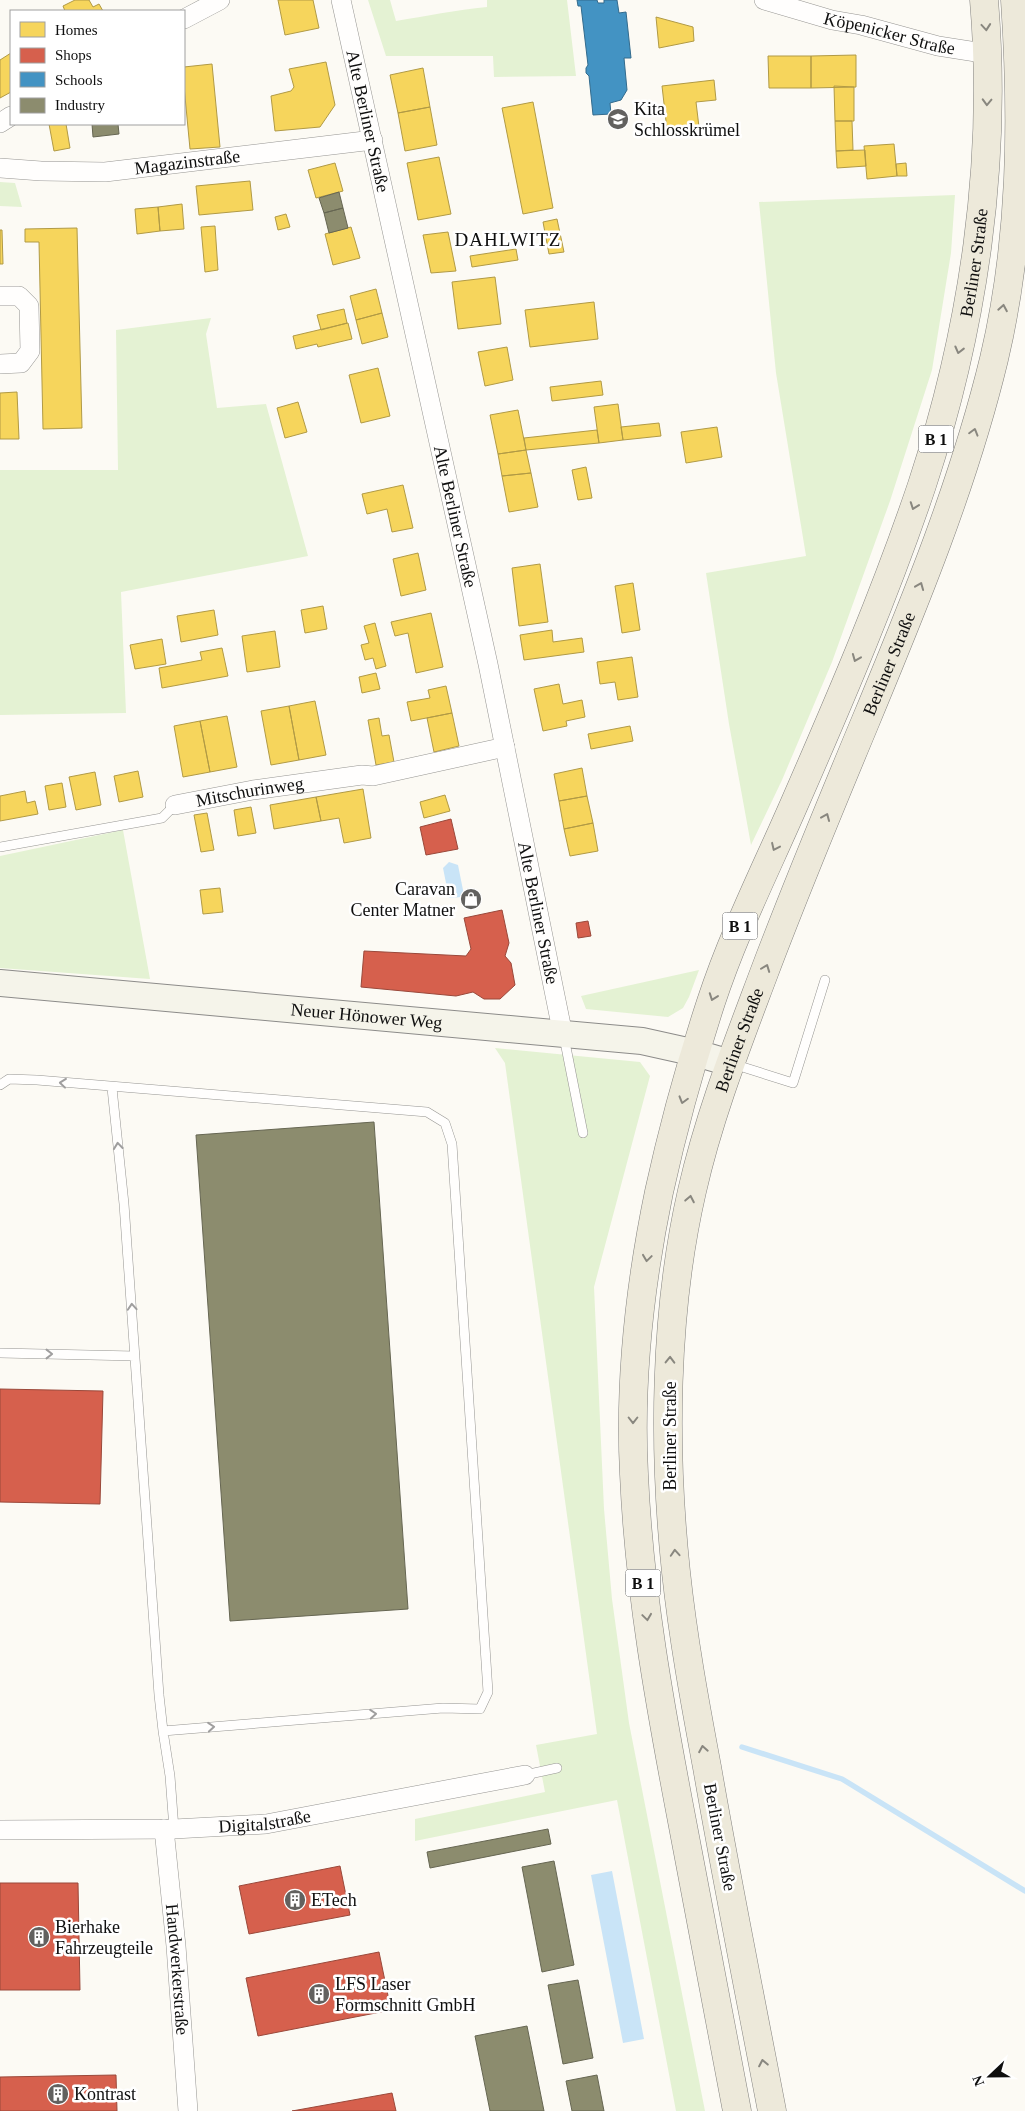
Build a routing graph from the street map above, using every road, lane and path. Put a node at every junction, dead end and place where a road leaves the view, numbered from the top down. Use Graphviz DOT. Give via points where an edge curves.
graph roads {
  1 [pos="220,0"];
  2 [pos="341,0"];
  3 [pos="764,0"];
  4 [pos="984,0"];
  5 [pos="1015,0"];
  6 [pos="185,18"];
  7 [pos="989,54"];
  8 [pos="1022,62"];
  9 [pos="373,140"];
  10 [pos="0,168"];
  11 [pos="0,296"];
  12 [pos="0,364"];
  13 [pos="504,747"];
  14 [pos="175,805"];
  15 [pos="0,847"];
  16 [pos="825,980"];
  17 [pos="0,983"];
  18 [pos="563,1035"];
  19 [pos="696,1053"];
  20 [pos="730,1063"];
  21 [pos="0,1085"];
  22 [pos="112,1088"];
  23 [pos="583,1132"];
  24 [pos="0,1354"];
  25 [pos="135,1356"];
  26 [pos="163,1731"];
  27 [pos="557,1768"];
  28 [pos="525,1775"];
  29 [pos="169,1829"];
  30 [pos="0,1830"];
  31 [pos="188,2111"];
  32 [pos="738,2111"];
  33 [pos="772,2111"];
  1 -- 6 [label="street"];
  2 -- 9 [label="street, Alte Berliner Straße"];
  3 -- 7 [label="street, Köpenicker Straße" via="938,46"];
  4 -- 7 [label="main road, Berliner Straße / B 1, one-way"];
  5 -- 8 [label="main road, Berliner Straße / B 1"];
  7 -- 8 [label="main road"];
  7 -- 19 [label="main road, Berliner Straße / B 1, one-way" via="980,226 965,328 941,424 899,548 803,784 751,899 712,1000"];
  20 -- 8 [label="main road, Berliner Straße / B 1, one-way" via="799,882 929,564 972,439 994,356 1015,246"];
  9 -- 10 [label="street, Magazinstraße" via="105,172"];
  9 -- 13 [label="street, Alte Berliner Straße"];
  11 -- 12 [label="street" via="19,296 29,306 30,352 21,364"];
  13 -- 14 [label="street, Mitschurinweg" via="373,776 362,774"];
  13 -- 18 [label="street, Alte Berliner Straße"];
  14 -- 15 [label="lane, Mitschurinweg" via="162,818"];
  16 -- 20 [label="lane" via="793,1083"];
  17 -- 18 [label="main road, Neuer Hönower Weg"];
  18 -- 19 [label="main road, Neuer Hönower Weg" via="642,1041"];
  18 -- 23 [label="lane"];
  19 -- 20 [label="main road, Neuer Hönower Weg"];
  19 -- 32 [label="main road, Berliner Straße / B 1, one-way" via="660,1187 647,1255 633,1403 634,1473 643,1581 659,1700"];
  33 -- 20 [label="main road, Berliner Straße / B 1, one-way" via="693,1689 676,1574 669,1478 671,1325 680,1258 691,1193"];
  22 -- 21 [label="lane, one-way" via="9,1079"];
  25 -- 22 [label="lane, one-way"];
  26 -- 22 [label="lane, one-way" via="444,1708 480,1709 488,1692 453,1154 445,1123 427,1112"];
  24 -- 25 [label="lane, one-way"];
  25 -- 26 [label="lane"];
  26 -- 29 [label="lane" via="170,1776"];
  27 -- 28 [label="lane"];
  28 -- 29 [label="street, Digitalstraße" via="295,1820"];
  29 -- 30 [label="street, Digitalstraße"];
  29 -- 31 [label="street, Handwerkerstraße"];
}
